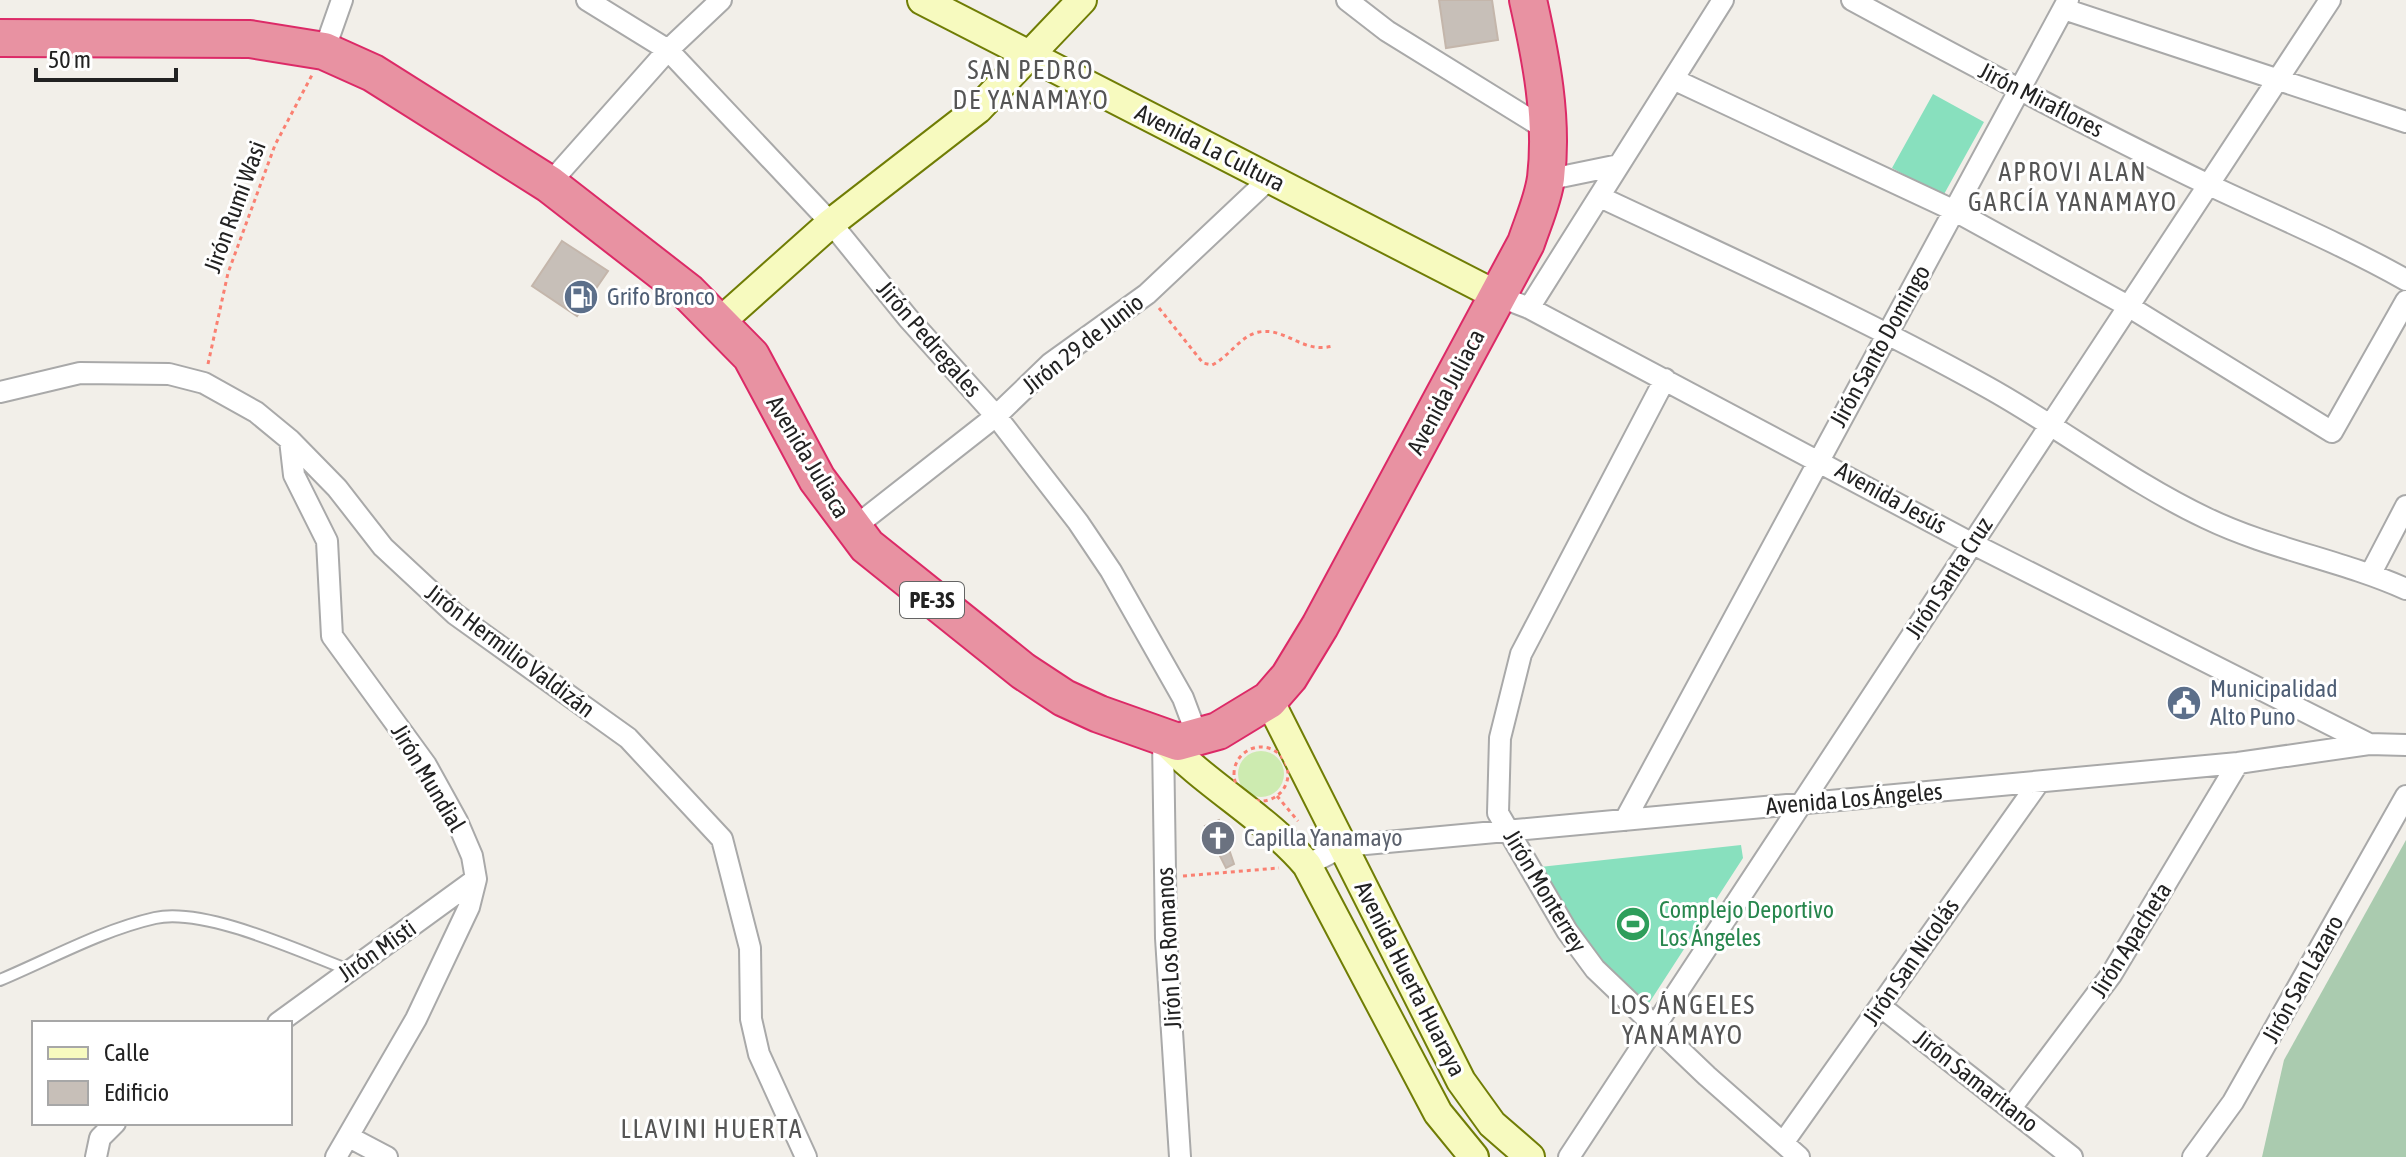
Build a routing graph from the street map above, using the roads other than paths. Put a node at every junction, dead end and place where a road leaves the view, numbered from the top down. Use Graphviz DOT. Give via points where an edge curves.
graph roads {
  1 [pos="342,0"];
  2 [pos="587,0"];
  3 [pos="721,0"];
  4 [pos="922,0"];
  5 [pos="1082,0"];
  6 [pos="1347,0"];
  7 [pos="1528,0"];
  8 [pos="1723,0"];
  9 [pos="1852,0"];
  10 [pos="2330,0"];
  11 [pos="2066,4"];
  12 [pos="0,38"];
  13 [pos="668,50"];
  14 [pos="324,51"];
  15 [pos="1030,54"];
  16 [pos="2278,78"];
  17 [pos="1675,80"];
  18 [pos="2019,90"];
  19 [pos="2406,122"];
  20 [pos="1547,130"];
  21 [pos="1619,165"];
  22 [pos="1269,179"];
  23 [pos="1546,180"];
  24 [pos="549,184"];
  25 [pos="2208,185"];
  26 [pos="1600,197"];
  27 [pos="1955,211"];
  28 [pos="831,223"];
  29 [pos="2406,280"];
  30 [pos="2406,301"];
  31 [pos="1513,302"];
  32 [pos="2128,306"];
  33 [pos="720,322"];
  34 [pos="1889,332"];
  35 [pos="1665,379"];
  36 [pos="0,392"];
  37 [pos="996,416"];
  38 [pos="2053,423"];
  39 [pos="290,440"];
  40 [pos="1818,459"];
  41 [pos="2406,506"];
  42 [pos="852,529"];
  43 [pos="1971,543"];
  44 [pos="2371,573"];
  45 [pos="2406,589"];
  46 [pos="1269,700"];
  47 [pos="1181,738"];
  48 [pos="2369,744"];
  49 [pos="2406,745"];
  50 [pos="2238,763"];
  51 [pos="2039,782"];
  52 [pos="2406,796"];
  53 [pos="1802,804"];
  54 [pos="1625,820"];
  55 [pos="1509,832"];
  56 [pos="1344,846"];
  57 [pos="1307,865"];
  58 [pos="476,879"];
  59 [pos="349,970"];
  60 [pos="0,980"];
  61 [pos="1880,1006"];
  62 [pos="281,1021"];
  63 [pos="1655,1024"];
  64 [pos="2011,1108"];
  65 [pos="113,1125"];
  66 [pos="349,1137"];
  67 [pos="1783,1143"];
  68 [pos="96,1157"];
  69 [pos="336,1157"];
  70 [pos="387,1157"];
  71 [pos="806,1157"];
  72 [pos="1180,1157"];
  73 [pos="1474,1157"];
  74 [pos="1530,1157"];
  75 [pos="1569,1157"];
  76 [pos="1799,1157"];
  77 [pos="2072,1157"];
  78 [pos="2193,1157"];
  1 -- 14 [label="street"];
  2 -- 13 [label="street, Jirón Pedregales"];
  3 -- 13 [label="street"];
  4 -- 15 [label="street, Avenida La Cultura"];
  5 -- 15 [label="street"];
  6 -- 20 [label="street" via="1387,31"];
  7 -- 20 [label="highway, Avenida Juliaca" via="1540,53"];
  8 -- 17 [label="street"];
  9 -- 18 [label="street, Jirón Miraflores"];
  10 -- 16 [label="street, Jirón Santa Cruz"];
  11 -- 16 [label="street"];
  11 -- 18 [label="street, Jirón Santo Domingo"];
  12 -- 14 [label="highway, Avenida Juliaca / PE-3S" via="250,39"];
  13 -- 24 [label="street"];
  13 -- 28 [label="street, Jirón Pedregales"];
  14 -- 24 [label="highway, Avenida Juliaca / PE-3S" via="373,73"];
  15 -- 22 [label="street, Avenida La Cultura"];
  15 -- 28 [label="street" via="978,109"];
  16 -- 19 [label="street"];
  16 -- 25 [label="street, Jirón Santa Cruz"];
  17 -- 21 [label="street"];
  17 -- 27 [label="street"];
  18 -- 25 [label="street, Jirón Miraflores"];
  18 -- 27 [label="street, Jirón Santo Domingo"];
  20 -- 23 [label="highway, Avenida Juliaca"];
  21 -- 23 [label="street"];
  21 -- 26 [label="street"];
  22 -- 31 [label="street, Avenida La Cultura"];
  22 -- 37 [label="street, Jirón 29 de Junio" via="1147,294 1051,363"];
  23 -- 31 [label="highway, Avenida Juliaca"];
  24 -- 33 [label="highway, Avenida Juliaca / PE-3S" via="624,239"];
  25 -- 29 [label="street, Jirón Miraflores"];
  25 -- 32 [label="street, Jirón Santa Cruz"];
  26 -- 31 [label="street"];
  26 -- 34 [label="street"];
  27 -- 32 [label="street"];
  27 -- 34 [label="street, Jirón Santo Domingo"];
  28 -- 33 [label="street"];
  28 -- 37 [label="street, Jirón Pedregales"];
  30 -- 32 [label="street" via="2332,432"];
  31 -- 35 [label="street, Avenida Jesús"];
  31 -- 46 [label="highway, Avenida Juliaca" via="1305,653"];
  32 -- 38 [label="street, Jirón Santa Cruz"];
  33 -- 42 [label="highway, Avenida Juliaca / PE-3S" via="751,356 796,443"];
  34 -- 38 [label="street"];
  34 -- 40 [label="street, Jirón Santo Domingo"];
  35 -- 40 [label="street, Avenida Jesús"];
  35 -- 55 [label="street, Jirón Monterrey" via="1530,634 1513,678 1497,772 1498,813"];
  36 -- 39 [label="street, Jirón Hermilio Valdizán" via="80,373 169,374 204,383 256,412"];
  37 -- 42 [label="street, Jirón 29 de Junio"];
  37 -- 47 [label="street, Jirón Pedregales" via="1111,571 1177,685"];
  38 -- 43 [label="street, Jirón Santa Cruz"];
  38 -- 44 [label="street" via="2205,518 2237,533"];
  39 -- 58 [label="street, Jirón Mundial" via="294,475 327,541 332,636 426,765 457,821"];
  39 -- 71 [label="street, Jirón Hermilio Valdizán" via="383,547 437,599 628,738 722,839 750,948 751,1019 759,1054"];
  40 -- 43 [label="street, Avenida Jesús"];
  40 -- 54 [label="street, Jirón Santo Domingo"];
  41 -- 44 [label="street"];
  42 -- 47 [label="highway, Avenida Juliaca / PE-3S" via="899,574 1044,686 1099,714"];
  43 -- 48 [label="street, Avenida Jesús"];
  43 -- 53 [label="street, Jirón Santa Cruz"];
  44 -- 45 [label="street"];
  46 -- 47 [label="highway, Avenida Juliaca" via="1235,723"];
  46 -- 56 [label="street, Avenida Huerta Huaraya"];
  47 -- 57 [label="street, Avenida Huerta Huaraya" via="1191,769"];
  47 -- 72 [label="street, Jirón Los Romanos" via="1164,878"];
  48 -- 49 [label="street, Avenida Los Ángeles"];
  48 -- 50 [label="street, Avenida Los Ángeles"];
  50 -- 51 [label="street, Avenida Los Ángeles"];
  50 -- 64 [label="street, Jirón Apacheta" via="2111,975"];
  51 -- 53 [label="street, Avenida Los Ángeles"];
  51 -- 61 [label="street, Jirón San Nicolás"];
  52 -- 78 [label="street, Jirón San Lázaro" via="2241,1090"];
  53 -- 54 [label="street, Avenida Los Ángeles"];
  53 -- 63 [label="street, Jirón Santa Cruz"];
  54 -- 55 [label="street, Avenida Los Ángeles"];
  55 -- 56 [label="street, Avenida Los Ángeles"];
  55 -- 63 [label="street, Jirón Monterrey" via="1581,952"];
  56 -- 57 [label="street, Avenida Los Ángeles"];
  56 -- 74 [label="street, Avenida Huerta Huaraya" via="1470,1096"];
  57 -- 73 [label="street, Avenida Huerta Huaraya" via="1438,1113"];
  58 -- 59 [label="street, Jirón Misti"];
  58 -- 66 [label="street" via="469,907 416,1019"];
  59 -- 60 [label="lane" via="226,927 196,919 156,918"];
  59 -- 62 [label="street, Jirón Misti"];
  61 -- 64 [label="street, Jirón Samaritano"];
  61 -- 67 [label="street, Jirón San Nicolás"];
  63 -- 67 [label="street, Jirón Monterrey"];
  63 -- 75 [label="street, Jirón Santa Cruz"];
  64 -- 77 [label="street, Jirón Samaritano"];
  65 -- 68 [label="street" via="100,1138"];
  66 -- 69 [label="street"];
  66 -- 70 [label="street"];
  67 -- 76 [label="street, Jirón Monterrey"];
}
